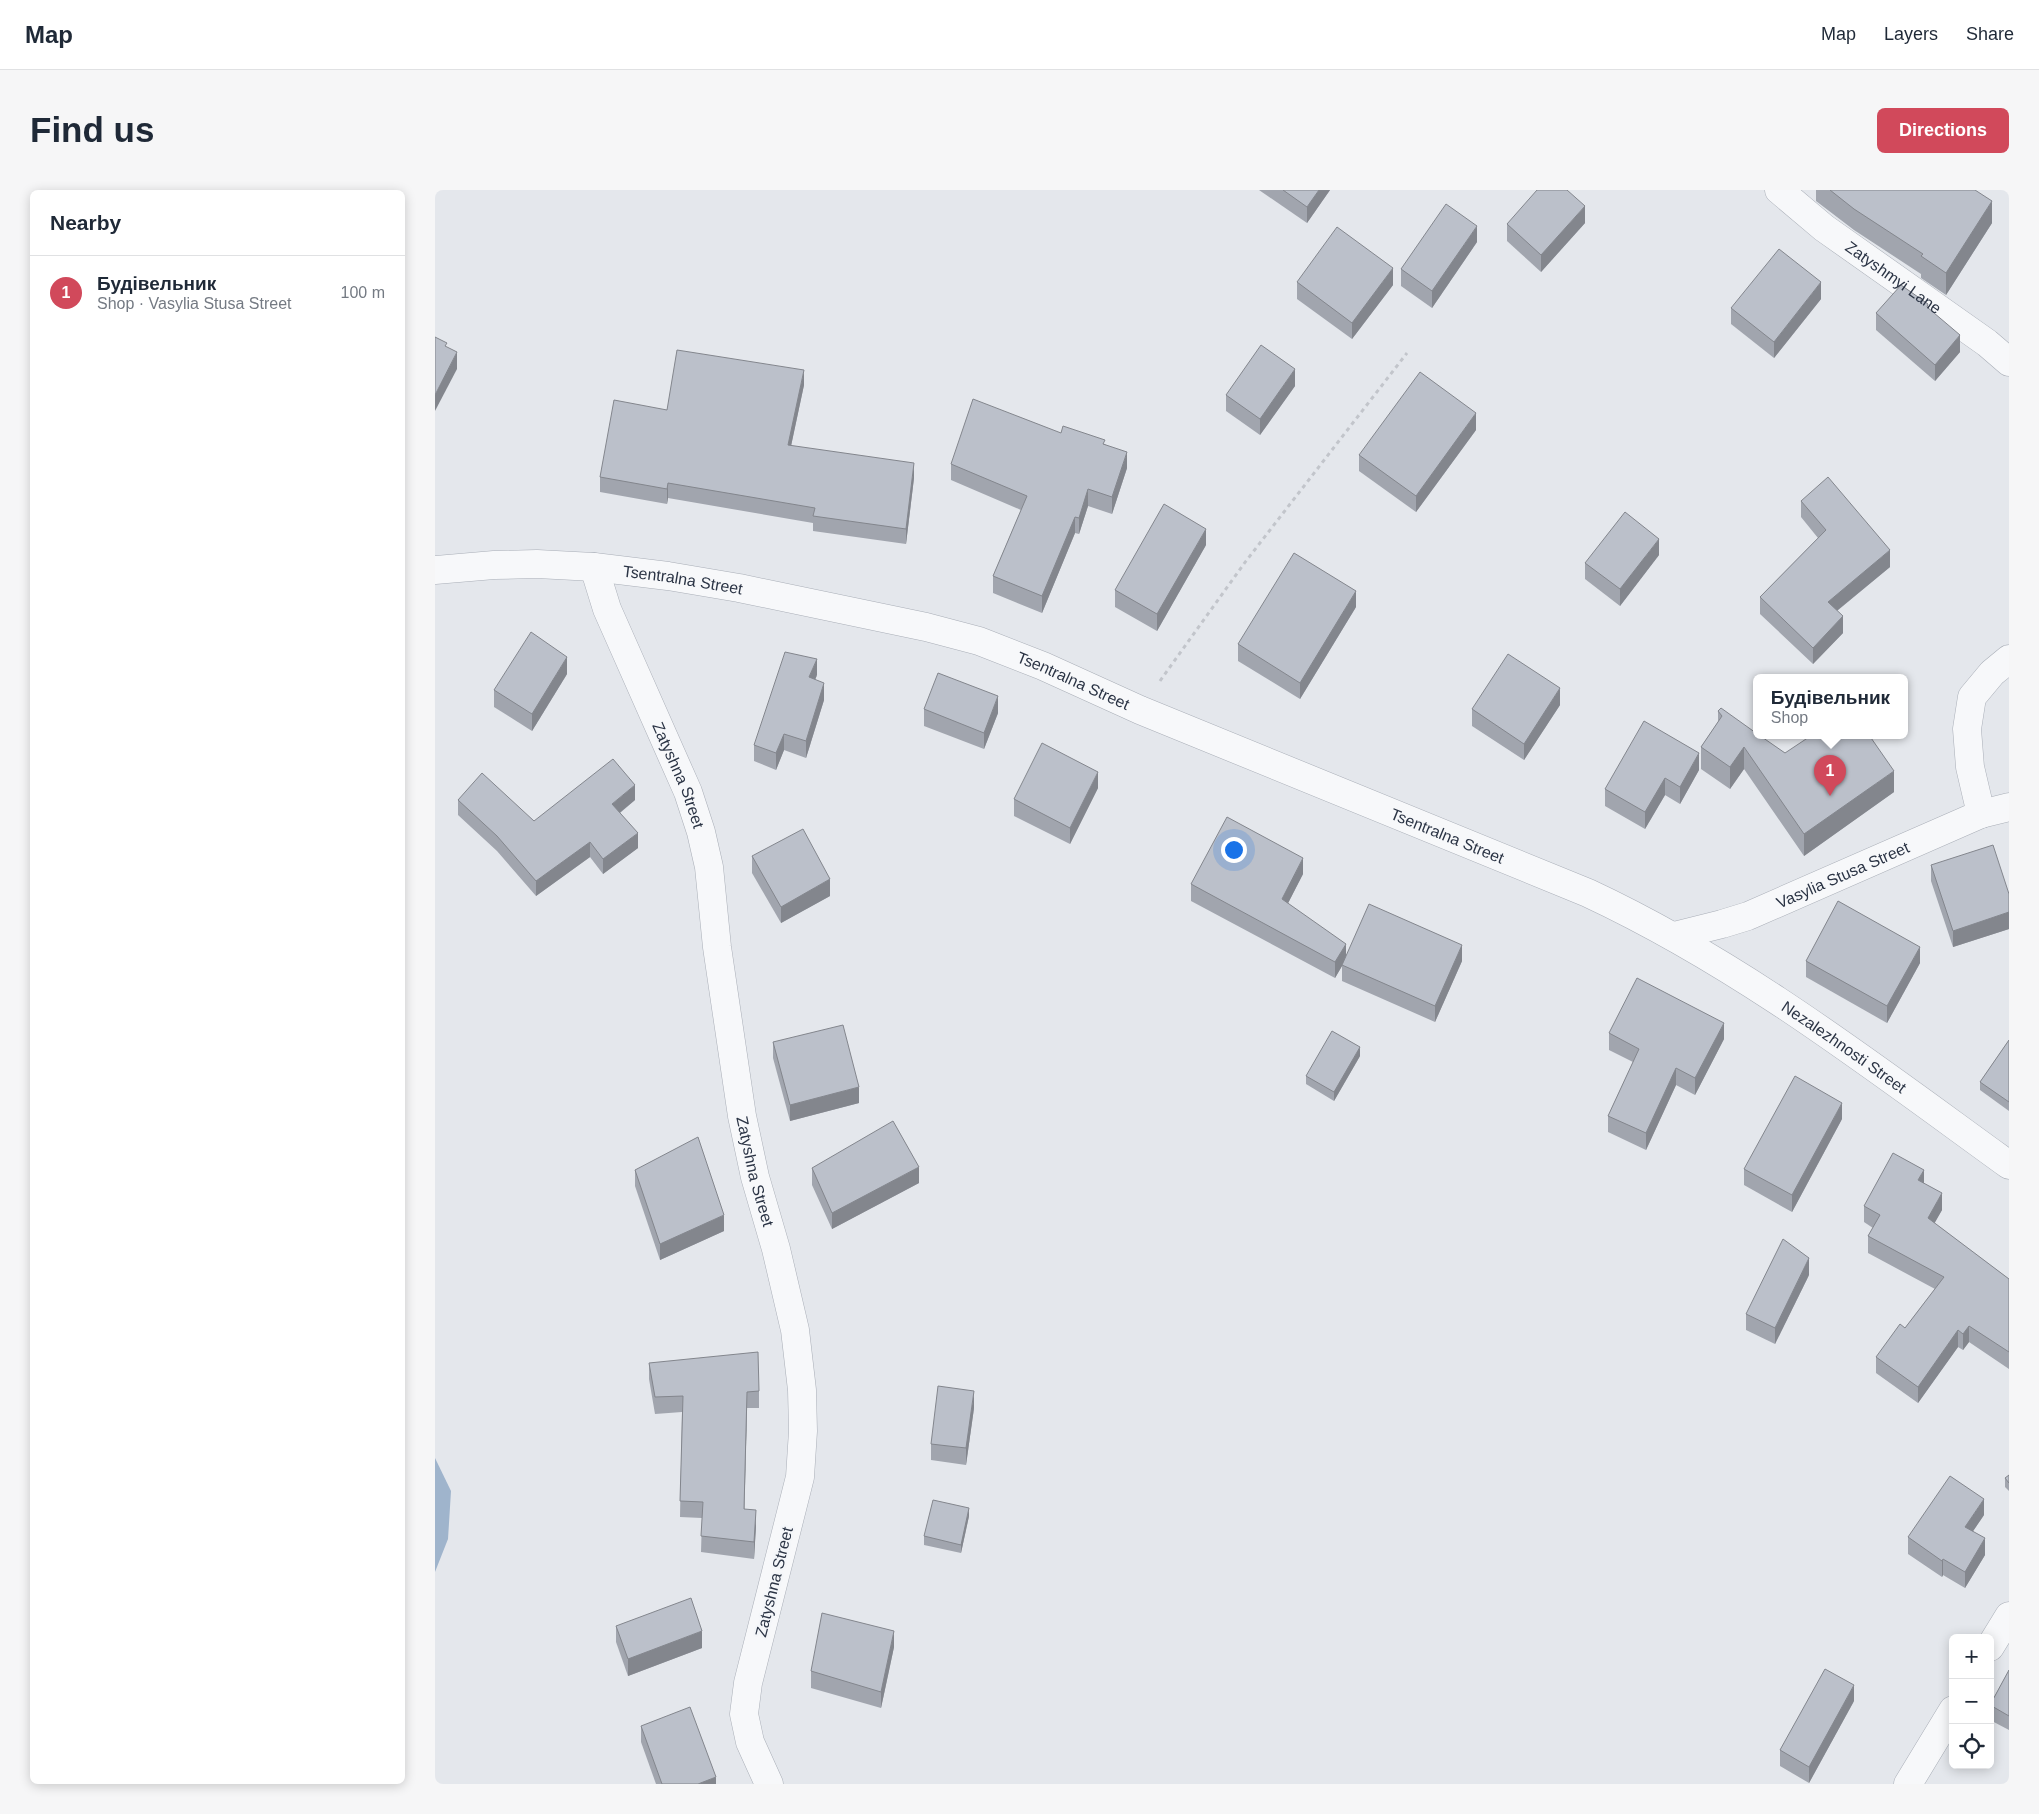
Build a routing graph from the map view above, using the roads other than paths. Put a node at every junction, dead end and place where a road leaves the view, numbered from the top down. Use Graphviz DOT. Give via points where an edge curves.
graph roads {
  1 [pos="1779,190"];
  2 [pos="2009,362"];
  3 [pos="594,567"];
  4 [pos="435,570"];
  5 [pos="2009,659"];
  6 [pos="2009,807"];
  7 [pos="1981,814"];
  8 [pos="1674,936"];
  9 [pos="2009,1165"];
  10 [pos="2009,1616"];
  11 [pos="1994,1640"];
  12 [pos="1949,1717"];
  13 [pos="769,1784"];
  14 [pos="1908,1784"];
  1 -- 2 [label="street, Zatyshmyi Lane" via="1824,228"];
  3 -- 4 [label="street, Tsentralna Street" via="494,565"];
  3 -- 8 [label="street, Tsentralna Street" via="739,588 979,641 1588,893"];
  3 -- 13 [label="street, Zatyshna Street" via="607,609 688,792 701,832 709,867 717,947 742,1116 795,1330 802,1390 800,1477 748,1683 744,1714 750,1742"];
  5 -- 7 [label="street" via="1992,673 1973,697 1967,729 1970,767"];
  6 -- 7 [label="street, Vasylia Stusa Street"];
  7 -- 8 [label="street, Vasylia Stusa Street" via="1773,906 1723,924"];
  8 -- 9 [label="street, Nezalezhnosti Street" via="1812,1022"];
  10 -- 11 [label="street"];
  12 -- 14 [label="street"];
}
